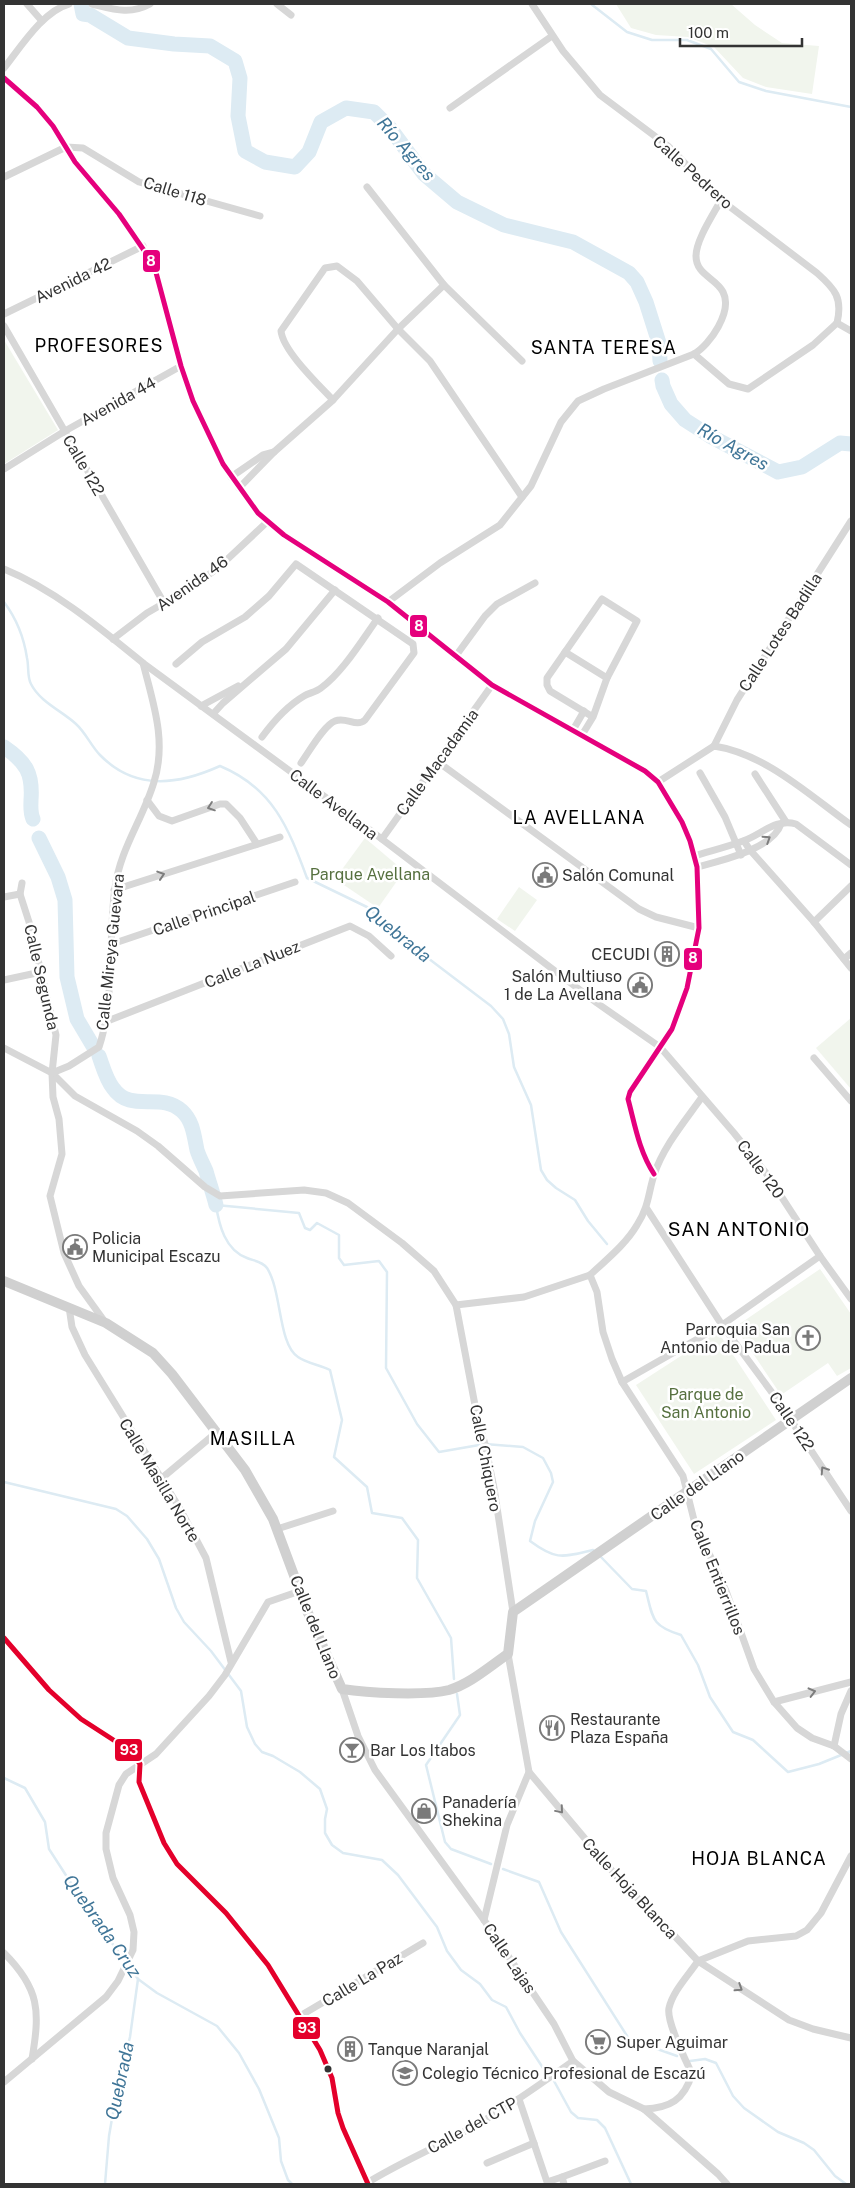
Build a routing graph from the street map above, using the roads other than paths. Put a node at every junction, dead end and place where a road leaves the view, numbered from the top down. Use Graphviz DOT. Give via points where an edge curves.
graph roads {
  1 [pos="27,4"];
  2 [pos="69,4"];
  3 [pos="92,4"];
  4 [pos="150,4"];
  5 [pos="277,4"];
  6 [pos="532,4"];
  7 [pos="102,5"];
  8 [pos="291,15"];
  9 [pos="42,21"];
  10 [pos="552,36"];
  11 [pos="4,68"];
  12 [pos="4,78"];
  13 [pos="450,108"];
  14 [pos="66,147"];
  15 [pos="4,177"];
  16 [pos="367,187"];
  17 [pos="721,200"];
  18 [pos="260,216"];
  19 [pos="143,246"];
  20 [pos="444,285"];
  21 [pos="4,314"];
  22 [pos="837,323"];
  23 [pos="4,326"];
  24 [pos="398,329"];
  25 [pos="851,331"];
  26 [pos="694,354"];
  27 [pos="522,361"];
  28 [pos="181,366"];
  29 [pos="332,400"];
  30 [pos="65,431"];
  31 [pos="274,452"];
  32 [pos="4,469"];
  33 [pos="231,477"];
  34 [pos="239,488"];
  35 [pos="522,498"];
  36 [pos="851,521"];
  37 [pos="268,522"];
  38 [pos="4,569"];
  39 [pos="535,583"];
  40 [pos="335,590"];
  41 [pos="388,602"];
  42 [pos="164,603"];
  43 [pos="378,618"];
  44 [pos="113,639"];
  45 [pos="565,652"];
  46 [pos="455,657"];
  47 [pos="143,663"];
  48 [pos="176,664"];
  49 [pos="607,678"];
  50 [pos="250,681"];
  51 [pos="492,685"];
  52 [pos="201,706"];
  53 [pos="584,711"];
  54 [pos="213,714"];
  55 [pos="593,717"];
  56 [pos="573,730"];
  57 [pos="582,735"];
  58 [pos="262,737"];
  59 [pos="714,746"];
  60 [pos="438,762"];
  61 [pos="301,763"];
  62 [pos="700,773"];
  63 [pos="755,774"];
  64 [pos="658,782"];
  65 [pos="147,800"];
  66 [pos="783,823"];
  67 [pos="851,824"];
  68 [pos="280,837"];
  69 [pos="382,839"];
  70 [pos="741,842"];
  71 [pos="256,844"];
  72 [pos="750,850"];
  73 [pos="741,855"];
  74 [pos="694,856"];
  75 [pos="851,865"];
  76 [pos="697,867"];
  77 [pos="295,882"];
  78 [pos="22,883"];
  79 [pos="851,886"];
  80 [pos="114,890"];
  81 [pos="20,894"];
  82 [pos="4,897"];
  83 [pos="814,922"];
  84 [pos="700,928"];
  85 [pos="112,944"];
  86 [pos="851,953"];
  87 [pos="391,956"];
  88 [pos="844,959"];
  89 [pos="851,968"];
  90 [pos="41,972"];
  91 [pos="4,980"];
  92 [pos="106,1022"];
  93 [pos="660,1047"];
  94 [pos="4,1048"];
  95 [pos="814,1058"];
  96 [pos="52,1072"];
  97 [pos="702,1097"];
  98 [pos="851,1101"];
  99 [pos="654,1174"];
  100 [pos="647,1209"];
  101 [pos="820,1256"];
  102 [pos="590,1275"];
  103 [pos="4,1281"];
  104 [pos="851,1299"];
  105 [pos="456,1305"];
  106 [pos="69,1307"];
  107 [pos="106,1323"];
  108 [pos="722,1325"];
  109 [pos="851,1378"];
  110 [pos="622,1382"];
  111 [pos="791,1420"];
  112 [pos="217,1432"];
  113 [pos="162,1478"];
  114 [pos="687,1491"];
  115 [pos="333,1511"];
  116 [pos="851,1511"];
  117 [pos="277,1530"];
  118 [pos="300,1591"];
  119 [pos="513,1612"];
  120 [pos="4,1638"];
  121 [pos="508,1654"];
  122 [pos="231,1662"];
  123 [pos="851,1682"];
  124 [pos="342,1689"];
  125 [pos="851,1691"];
  126 [pos="774,1702"];
  127 [pos="834,1746"];
  128 [pos="851,1759"];
  129 [pos="140,1764"];
  130 [pos="529,1772"];
  131 [pos="851,1856"];
  132 [pos="484,1920"];
  133 [pos="423,1943"];
  134 [pos="4,1953"];
  135 [pos="698,1961"];
  136 [pos="300,2016"];
  137 [pos="851,2038"];
  138 [pos="32,2059"];
  139 [pos="573,2061"];
  140 [pos="4,2082"];
  141 [pos="520,2099"];
  142 [pos="644,2109"];
  143 [pos="534,2143"];
  144 [pos="605,2160"];
  145 [pos="486,2163"];
  146 [pos="563,2181"];
  147 [pos="544,2183"];
  148 [pos="367,2184"];
  149 [pos="727,2184"];
  1 -- 9 [label="street"];
  2 -- 9 [label="street" via="53,11"];
  3 -- 7 [label="street"];
  4 -- 7 [label="street" via="131,11"];
  5 -- 8 [label="street"];
  6 -- 10 [label="street, Calle Pedrero"];
  9 -- 11 [label="street"];
  10 -- 13 [label="street"];
  10 -- 17 [label="street, Calle Pedrero" via="600,95 668,146"];
  12 -- 14 [label="street" via="36,107"];
  14 -- 15 [label="street"];
  14 -- 18 [label="street, Calle 118" via="83,148 139,182"];
  14 -- 19 [label="street"];
  16 -- 20 [label="street"];
  17 -- 22 [label="street, Calle Pedrero" via="830,284 840,308"];
  17 -- 26 [label="street" via="696,256 702,273 723,292 725,304 711,339"];
  19 -- 21 [label="street, Avenida 42"];
  19 -- 28 [label="street" via="154,265"];
  20 -- 24 [label="street"];
  20 -- 27 [label="street"];
  22 -- 25 [label="street"];
  22 -- 26 [label="street" via="813,345 748,388 728,384"];
  23 -- 30 [label="street, Calle 122"];
  24 -- 29 [label="street"];
  24 -- 29 [label="street" via="357,282 337,266 325,268 281,331 282,338 304,370"];
  24 -- 35 [label="street" via="430,361"];
  26 -- 35 [label="street" via="578,401 561,422 531,486"];
  28 -- 30 [label="street, Avenida 44"];
  28 -- 33 [label="street" via="193,401"];
  29 -- 31 [label="street"];
  30 -- 32 [label="street, Avenida 44"];
  30 -- 42 [label="street, Calle 122"];
  31 -- 33 [label="street" via="263,455"];
  31 -- 34 [label="street"];
  33 -- 34 [label="street"];
  34 -- 37 [label="street"];
  35 -- 41 [label="street" via="500,525 440,563"];
  36 -- 59 [label="street, Calle Lotes Badilla" via="737,700"];
  37 -- 41 [label="street"];
  37 -- 42 [label="street, Avenida 46" via="218,568"];
  38 -- 44 [label="street, Calle Avellana" via="42,587"];
  39 -- 46 [label="street" via="497,604"];
  40 -- 43 [label="street"];
  40 -- 48 [label="street" via="296,564 269,596 245,617 202,642"];
  40 -- 50 [label="street" via="286,649"];
  41 -- 46 [label="street"];
  42 -- 44 [label="street, Avenida 46"];
  43 -- 58 [label="street" via="335,676 286,710"];
  43 -- 61 [label="street" via="413,644 414,653 365,720 357,724 345,719 335,721 326,728"];
  44 -- 47 [label="street, Calle Avellana"];
  45 -- 49 [label="street"];
  45 -- 49 [label="street" via="602,599 637,621"];
  45 -- 53 [label="street" via="547,678 547,685 550,691"];
  46 -- 51 [label="street"];
  47 -- 52 [label="street, Calle Avellana"];
  47 -- 65 [label="street, Calle Mireya Guevara" via="161,742 155,782"];
  49 -- 55 [label="street"];
  50 -- 52 [label="street"];
  50 -- 54 [label="street"];
  51 -- 56 [label="street"];
  51 -- 60 [label="street, Calle Macadamia"];
  52 -- 54 [label="street, Calle Avellana"];
  53 -- 55 [label="street"];
  53 -- 56 [label="street"];
  54 -- 69 [label="street, Calle Avellana"];
  55 -- 57 [label="street"];
  56 -- 57 [label="street"];
  57 -- 64 [label="street" via="645,771"];
  59 -- 64 [label="street"];
  59 -- 67 [label="street" via="731,748 773,769"];
  60 -- 69 [label="street, Calle Macadamia"];
  60 -- 84 [label="street" via="638,909 656,918"];
  62 -- 70 [label="street"];
  63 -- 66 [label="street"];
  64 -- 74 [label="street" via="682,822"];
  71 -- 65 [label="street, one-way" via="240,818 226,804 172,821 159,816"];
  65 -- 80 [label="street, Calle Mireya Guevara" via="126,844"];
  66 -- 70 [label="street" via="772,824"];
  72 -- 66 [label="street, one-way" via="778,832"];
  66 -- 75 [label="street" via="796,824"];
  68 -- 71 [label="street"];
  69 -- 93 [label="street, Calle Avellana" via="597,1003"];
  70 -- 72 [label="street"];
  70 -- 73 [label="street" via="737,850"];
  70 -- 74 [label="street"];
  80 -- 71 [label="street, one-way"];
  72 -- 73 [label="street"];
  72 -- 83 [label="street"];
  73 -- 76 [label="street"];
  74 -- 76 [label="street"];
  76 -- 84 [label="street"];
  77 -- 85 [label="street, Calle Principal"];
  78 -- 81 [label="street, Calle Segunda"];
  79 -- 83 [label="street"];
  80 -- 85 [label="street, Calle Mireya Guevara"];
  81 -- 82 [label="street"];
  81 -- 90 [label="street, Calle Segunda"];
  83 -- 88 [label="street"];
  84 -- 93 [label="street" via="687,988 672,1029"];
  85 -- 92 [label="street, Calle Mireya Guevara"];
  86 -- 88 [label="street"];
  87 -- 92 [label="street, Calle La Nuez" via="369,936 350,926"];
  88 -- 89 [label="street"];
  90 -- 91 [label="street"];
  90 -- 96 [label="street, Calle Segunda" via="56,1035"];
  92 -- 96 [label="street, Calle Mireya Guevara" via="99,1047 69,1066"];
  93 -- 97 [label="street, Calle 120"];
  93 -- 99 [label="street" via="628,1099 639,1144"];
  94 -- 96 [label="street"];
  95 -- 98 [label="street"];
  96 -- 105 [label="street" via="75,1096 137,1131 220,1196 304,1190 326,1193 348,1203 434,1271"];
  96 -- 107 [label="street, Calle Segunda" via="62,1154 50,1196 64,1253 79,1286"];
  97 -- 99 [label="street" via="671,1142"];
  97 -- 101 [label="street, Calle 120" via="766,1173"];
  99 -- 100 [label="street"];
  100 -- 102 [label="street" via="624,1242"];
  100 -- 108 [label="street, Calle 122"];
  101 -- 104 [label="street, Calle 120"];
  101 -- 108 [label="street"];
  102 -- 105 [label="street" via="524,1297"];
  102 -- 110 [label="street, Calle Entierrillos" via="597,1292 604,1332"];
  103 -- 106 [label="main road, Calle del Llano"];
  105 -- 119 [label="street, Calle Chiquero" via="492,1479"];
  106 -- 107 [label="main road, Calle del Llano"];
  106 -- 113 [label="street, Calle Masilla Norte" via="72,1327 86,1355"];
  107 -- 112 [label="main road, Calle del Llano" via="152,1354"];
  108 -- 110 [label="street"];
  108 -- 111 [label="street, Calle 122"];
  109 -- 111 [label="main road, Calle del Llano"];
  110 -- 114 [label="street, Calle Entierrillos" via="683,1476"];
  111 -- 114 [label="main road, Calle del Llano"];
  116 -- 111 [label="street, Calle 122, one-way"];
  112 -- 113 [label="street"];
  112 -- 117 [label="main road, Calle del Llano" via="245,1470"];
  113 -- 122 [label="street, Calle Masilla Norte" via="206,1558"];
  114 -- 119 [label="main road, Calle del Llano"];
  114 -- 126 [label="street, Calle Entierrillos" via="694,1520 726,1590 754,1669"];
  115 -- 117 [label="street"];
  117 -- 118 [label="main road, Calle del Llano"];
  118 -- 122 [label="street" via="268,1602"];
  118 -- 124 [label="main road, Calle del Llano"];
  119 -- 121 [label="main road"];
  120 -- 129 [label="street" via="69,1709 132,1752"];
  121 -- 124 [label="main road, Calle del Llano" via="449,1690 380,1692"];
  121 -- 130 [label="street, Calle Hoja Blanca"];
  122 -- 129 [label="street" via="225,1675 186,1723 156,1754"];
  126 -- 123 [label="street, one-way"];
  124 -- 132 [label="street, Calle Lajas" via="358,1736 375,1770"];
  125 -- 127 [label="street" via="841,1714"];
  126 -- 127 [label="street, Calle Entierrillos" via="797,1728"];
  127 -- 128 [label="street, Calle Entierrillos"];
  129 -- 136 [label="street" via="140,1782 176,1864 226,1913 268,1965"];
  129 -- 138 [label="street" via="126,1774 119,1785 106,1833 112,1878 130,1915 134,1932 133,1950 106,1997"];
  130 -- 132 [label="street" via="507,1825"];
  130 -- 135 [label="street, Calle Hoja Blanca, one-way" via="624,1886"];
  131 -- 135 [label="street" via="821,1913 807,1930 796,1936 748,1941"];
  132 -- 139 [label="street, Calle Lajas" via="554,2024"];
  133 -- 136 [label="street, Calle La Paz"];
  134 -- 138 [label="street" via="22,1972 34,2001 38,2018"];
  135 -- 137 [label="street, Calle Hoja Blanca, one-way" via="789,2020"];
  135 -- 142 [label="street" via="676,1991 668,2010 674,2035 692,2074 688,2087 671,2103"];
  136 -- 148 [label="street" via="332,2078 338,2113"];
  138 -- 140 [label="street"];
  139 -- 141 [label="street, Calle del CTP"];
  139 -- 142 [label="street, Calle Lajas" via="610,2092"];
  141 -- 143 [label="street"];
  141 -- 148 [label="street, Calle del CTP"];
  142 -- 149 [label="street, Calle Lajas"];
  143 -- 145 [label="street"];
  143 -- 147 [label="street"];
  144 -- 146 [label="street"];
  146 -- 147 [label="street"];
}
